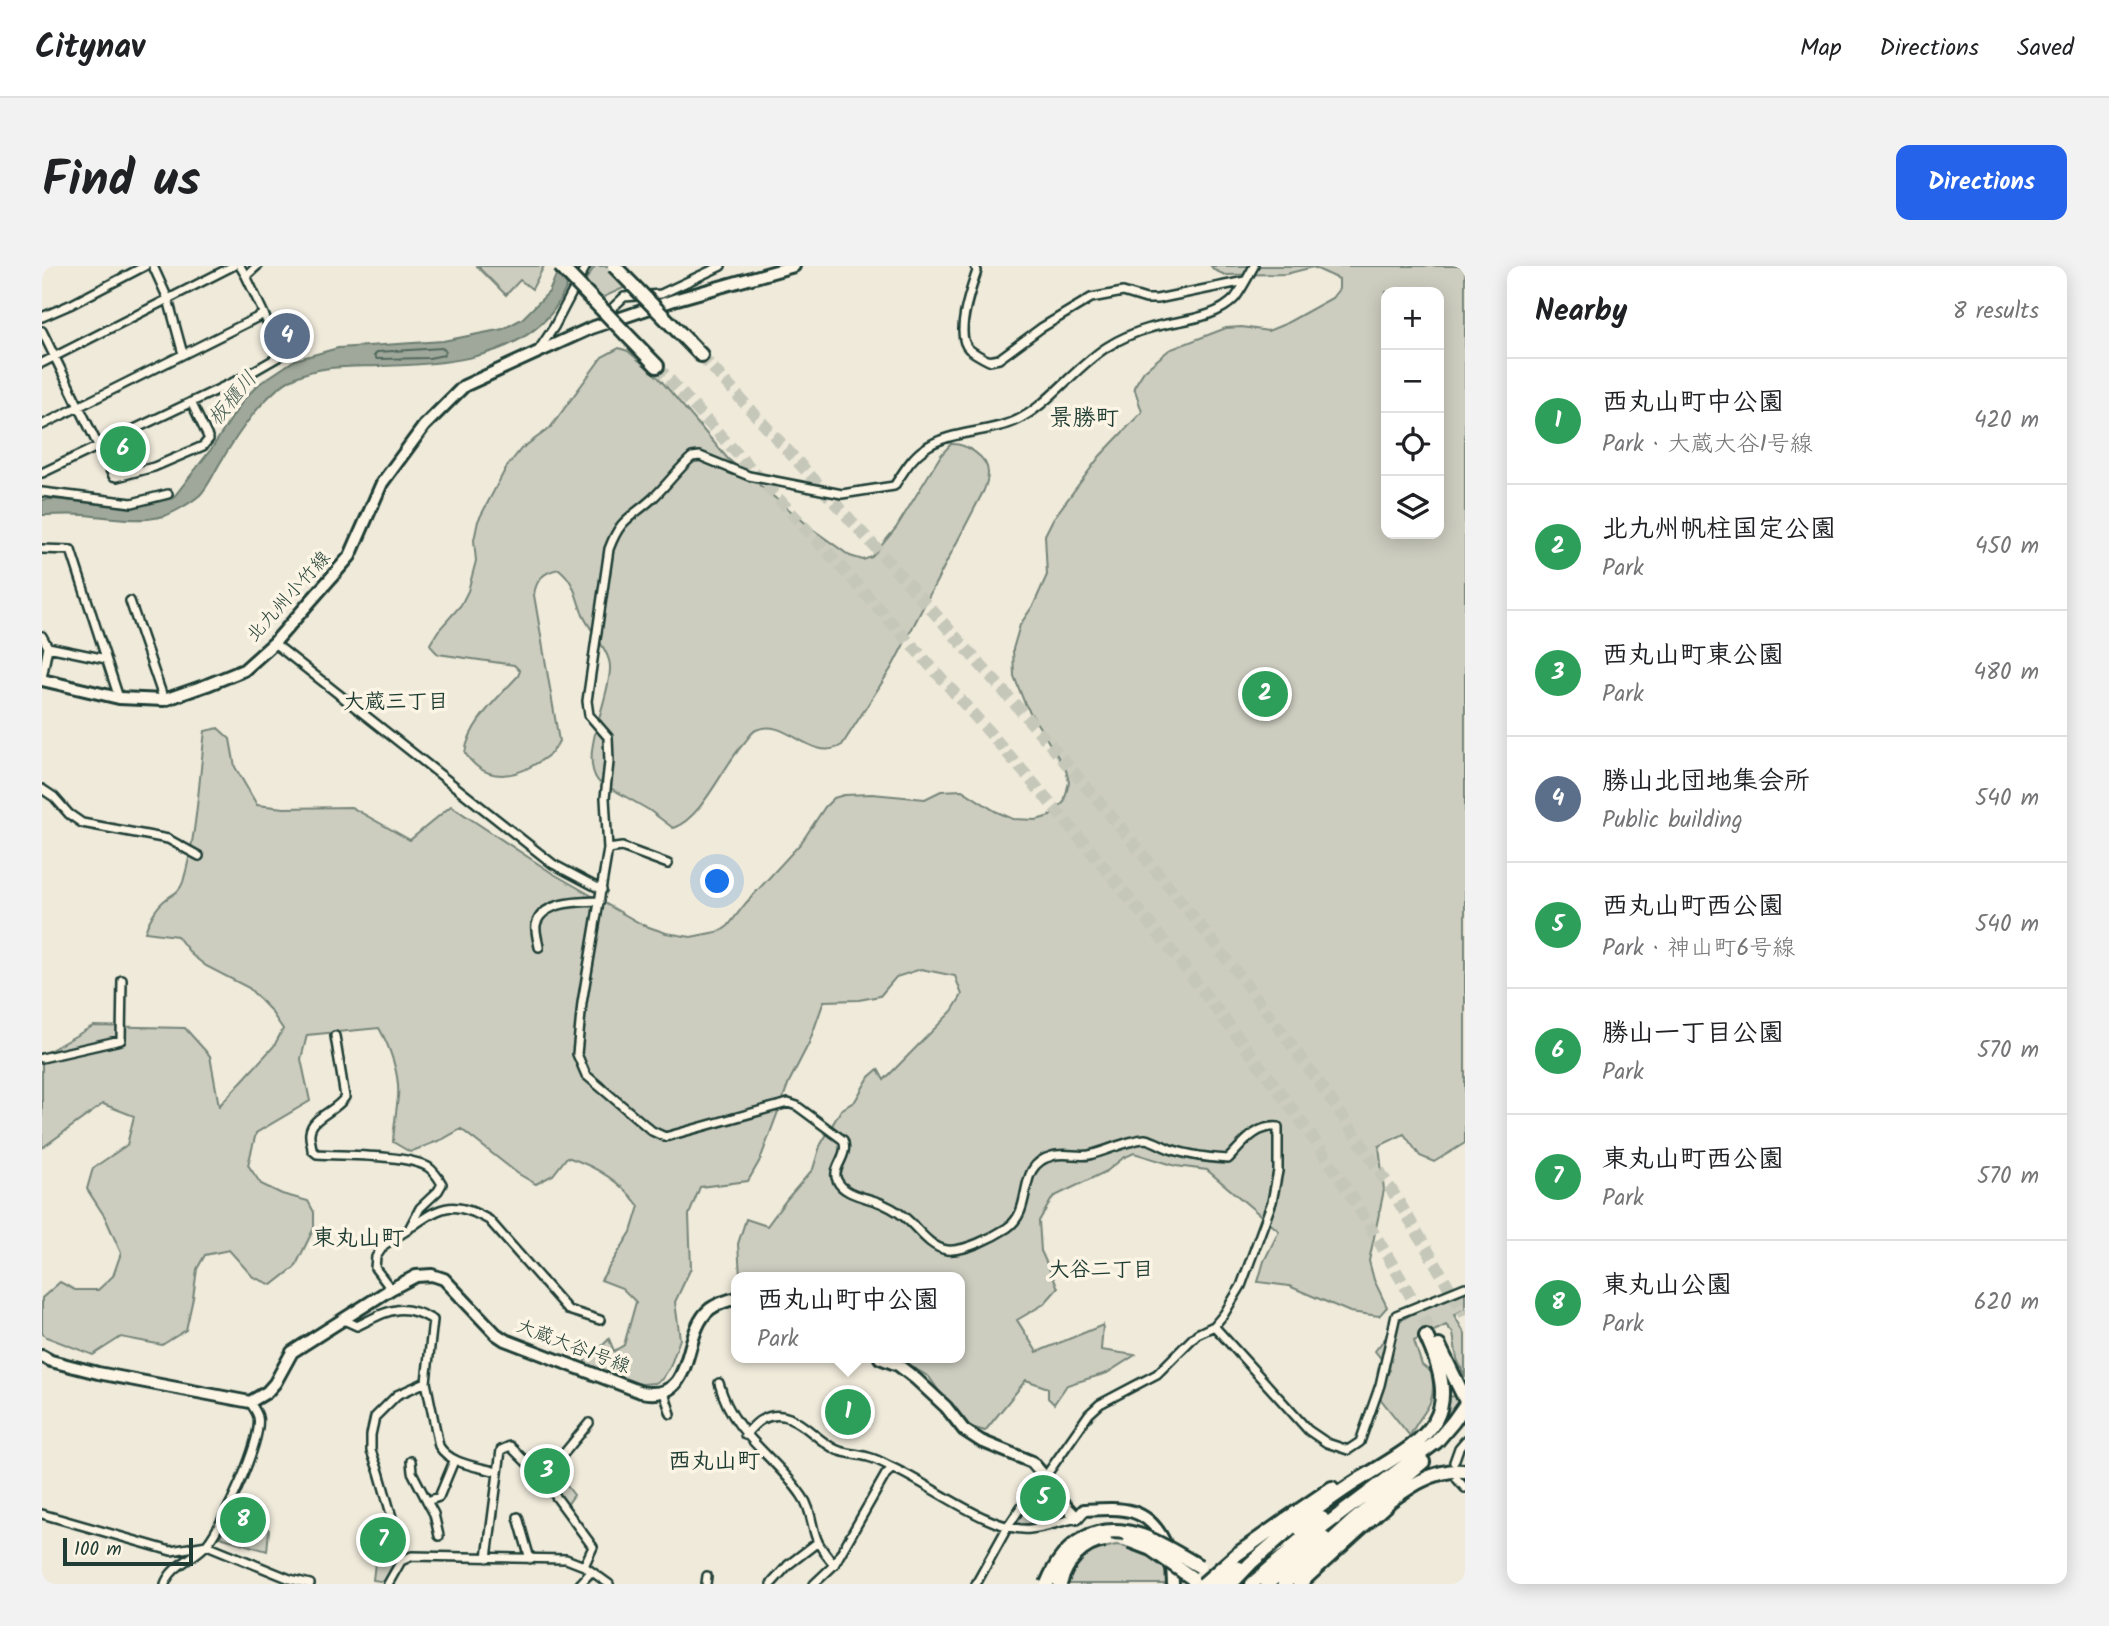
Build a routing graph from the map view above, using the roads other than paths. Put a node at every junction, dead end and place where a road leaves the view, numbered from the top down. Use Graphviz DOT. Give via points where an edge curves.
graph roads {
  1 [pos="145,266"];
  2 [pos="153,266"];
  3 [pos="233,266"];
  4 [pos="240,266"];
  5 [pos="257,266"];
  6 [pos="560,266"];
  7 [pos="586,266"];
  8 [pos="614,266"];
  9 [pos="721,266"];
  10 [pos="794,266"];
  11 [pos="975,266"];
  12 [pos="1254,266"];
  13 [pos="246,276"];
  14 [pos="1245,282"];
  15 [pos="168,299"];
  16 [pos="264,314"];
  17 [pos="42,317"];
  18 [pos="591,328"];
  19 [pos="42,331"];
  20 [pos="537,352"];
  21 [pos="183,354"];
  22 [pos="701,355"];
  23 [pos="55,357"];
  24 [pos="42,363"];
  25 [pos="657,366"];
  26 [pos="191,402"];
  27 [pos="80,407"];
  28 [pos="42,425"];
  29 [pos="100,446"];
  30 [pos="42,473"];
  31 [pos="42,492"];
  32 [pos="168,494"];
  33 [pos="42,549"];
  34 [pos="131,601"];
  35 [pos="42,636"];
  36 [pos="274,643"];
  37 [pos="48,647"];
  38 [pos="106,659"];
  39 [pos="42,679"];
  40 [pos="119,698"];
  41 [pos="164,700"];
  42 [pos="42,789"];
  43 [pos="608,849"];
  44 [pos="199,856"];
  45 [pos="668,864"];
  46 [pos="602,890"];
  47 [pos="600,901"];
  48 [pos="539,947"];
  49 [pos="122,980"];
  50 [pos="335,1036"];
  51 [pos="42,1058"];
  52 [pos="409,1229"];
  53 [pos="1465,1287"];
  54 [pos="391,1289"];
  55 [pos="731,1299"];
  56 [pos="344,1320"];
  57 [pos="600,1320"];
  58 [pos="1214,1326"];
  59 [pos="42,1356"];
  60 [pos="893,1363"];
  61 [pos="426,1382"];
  62 [pos="719,1383"];
  63 [pos="664,1393"];
  64 [pos="1464,1399"];
  65 [pos="250,1402"];
  66 [pos="671,1414"];
  67 [pos="1465,1419"];
  68 [pos="589,1423"];
  69 [pos="745,1435"];
  70 [pos="1465,1441"];
  71 [pos="411,1461"];
  72 [pos="454,1461"];
  73 [pos="1454,1462"];
  74 [pos="1416,1463"];
  75 [pos="893,1468"];
  76 [pos="497,1472"];
  77 [pos="1461,1475"];
  78 [pos="1045,1476"];
  79 [pos="543,1479"];
  80 [pos="1465,1488"];
  81 [pos="1029,1495"];
  82 [pos="427,1501"];
  83 [pos="42,1514"];
  84 [pos="518,1517"];
  85 [pos="1077,1518"];
  86 [pos="1288,1524"];
  87 [pos="1007,1528"];
  88 [pos="439,1536"];
  89 [pos="818,1542"];
  90 [pos="207,1545"];
  91 [pos="487,1558"];
  92 [pos="530,1559"];
  93 [pos="401,1560"];
  94 [pos="834,1565"];
  95 [pos="584,1566"];
  96 [pos="591,1572"];
  97 [pos="1200,1578"];
  98 [pos="1265,1578"];
  99 [pos="1288,1580"];
  100 [pos="288,1581"];
  101 [pos="165,1584"];
  102 [pos="310,1584"];
  103 [pos="387,1584"];
  104 [pos="580,1584"];
  105 [pos="609,1584"];
  106 [pos="771,1584"];
  107 [pos="814,1584"];
  108 [pos="976,1584"];
  109 [pos="1047,1584"];
  110 [pos="1060,1584"];
  111 [pos="1173,1584"];
  112 [pos="1217,1584"];
  113 [pos="1230,1584"];
  114 [pos="1252,1584"];
  1 -- 17 [label="street"];
  2 -- 15 [label="street"];
  3 -- 15 [label="street"];
  4 -- 13 [label="street"];
  5 -- 13 [label="street"];
  6 -- 25 [label="highway, bridge"];
  7 -- 20 [label="street"];
  8 -- 22 [label="highway, bridge"];
  9 -- 18 [label="street" via="661,293 624,297"];
  10 -- 18 [label="street, 北九州小竹線"];
  11 -- 14 [label="street" via="963,333 968,348 989,361 999,359 1091,298 1123,292 1157,299"];
  12 -- 14 [label="street"];
  13 -- 16 [label="street"];
  14 -- 43 [label="street" via="1234,300 1214,312 1152,327 1107,347 1015,421 925,447 894,486 842,494 749,476 692,457 622,523 610,548 587,701 589,715 608,737"];
  15 -- 21 [label="street"];
  15 -- 23 [label="street"];
  16 -- 21 [label="street"];
  16 -- 26 [label="street" via="280,356"];
  18 -- 20 [label="street, 北九州小竹線"];
  19 -- 23 [label="street"];
  20 -- 36 [label="street, 北九州小竹線" via="464,386 424,426 382,483 350,556"];
  21 -- 27 [label="street"];
  23 -- 24 [label="street"];
  23 -- 27 [label="street"];
  26 -- 29 [label="street"];
  26 -- 29 [label="street" via="209,439 203,446 117,477"];
  27 -- 28 [label="street"];
  27 -- 29 [label="street"];
  29 -- 30 [label="street"];
  31 -- 32 [label="street" via="132,503"];
  33 -- 38 [label="street" via="71,550"];
  34 -- 41 [label="street"];
  35 -- 37 [label="street"];
  36 -- 41 [label="street, 北九州小竹線" via="244,670"];
  36 -- 46 [label="street" via="553,864"];
  37 -- 38 [label="street"];
  37 -- 39 [label="street"];
  38 -- 40 [label="street"];
  39 -- 40 [label="street, 北九州小竹線"];
  40 -- 41 [label="street, 北九州小竹線"];
  42 -- 44 [label="street" via="82,823 168,839"];
  43 -- 45 [label="street" via="622,847"];
  43 -- 46 [label="street"];
  46 -- 47 [label="street"];
  47 -- 48 [label="street" via="563,902 544,913 536,924"];
  47 -- 58 [label="street" via="577,1054 586,1074 664,1137 788,1103 797,1106 844,1140 845,1153 835,1174 842,1187 908,1219 943,1249 969,1247 1007,1228 1023,1207 1034,1166 1054,1155 1086,1156 1145,1139 1228,1159 1256,1130 1278,1127 1278,1171 1263,1231 1241,1286"];
  49 -- 51 [label="street" via="121,1040"];
  50 -- 52 [label="street" via="345,1097 314,1124 312,1150 401,1159 428,1167 442,1184 420,1208"];
  52 -- 54 [label="street" via="384,1245 376,1257 375,1268"];
  52 -- 57 [label="street" via="432,1212 455,1206 474,1212 489,1220 568,1310"];
  53 -- 58 [label="street" via="1396,1315 1360,1442 1348,1450 1308,1430"];
  54 -- 56 [label="street, 大蔵大谷1号線"];
  54 -- 63 [label="street, 大蔵大谷1号線" via="416,1276 444,1279 496,1334 513,1345 641,1392"];
  55 -- 63 [label="street" via="709,1309 700,1321 680,1378"];
  56 -- 61 [label="street" via="357,1326 391,1310 415,1310 433,1320"];
  56 -- 65 [label="street, 大蔵大谷1号線" via="292,1352 275,1383"];
  58 -- 78 [label="street" via="1197,1334 1157,1374 1100,1404"];
  59 -- 65 [label="street" via="98,1373"];
  60 -- 78 [label="street" via="946,1407 964,1430 1032,1462"];
  61 -- 72 [label="street" via="439,1446"];
  61 -- 93 [label="street" via="397,1395 375,1417 370,1435"];
  62 -- 69 [label="street" via="723,1399"];
  63 -- 66 [label="street"];
  64 -- 74 [label="highway" via="1446,1432"];
  64 -- 86 [label="highway" via="1429,1334 1443,1390 1439,1413 1427,1434"];
  65 -- 90 [label="street" via="258,1416 257,1436 231,1503"];
  67 -- 74 [label="highway" via="1444,1444"];
  68 -- 79 [label="street"];
  69 -- 75 [label="street" via="760,1420 786,1416 839,1451 871,1457"];
  69 -- 89 [label="street" via="805,1499"];
  70 -- 73 [label="street"];
  71 -- 82 [label="street"];
  72 -- 76 [label="street"];
  72 -- 82 [label="street" via="439,1497"];
  74 -- 98 [label="highway"];
  74 -- 99 [label="highway"];
  74 -- 112 [label="highway, bridge"];
  75 -- 87 [label="street"];
  75 -- 94 [label="street"];
  76 -- 79 [label="street" via="501,1450 510,1446"];
  76 -- 91 [label="street"];
  77 -- 80 [label="street"];
  77 -- 99 [label="highway" via="1450,1471 1427,1478 1395,1497"];
  78 -- 85 [label="street"];
  79 -- 95 [label="street" via="593,1547"];
  81 -- 87 [label="street"];
  82 -- 88 [label="street"];
  83 -- 90 [label="street" via="171,1551"];
  84 -- 92 [label="street"];
  85 -- 87 [label="street" via="1030,1529"];
  85 -- 111 [label="street" via="1084,1510 1107,1509 1147,1518 1169,1552"];
  86 -- 97 [label="highway, bridge"];
  86 -- 113 [label="highway, bridge"];
  87 -- 108 [label="street"];
  89 -- 94 [label="street"];
  89 -- 106 [label="street"];
  90 -- 100 [label="street"];
  90 -- 101 [label="street" via="169,1574"];
  91 -- 92 [label="street"];
  91 -- 93 [label="street" via="412,1556"];
  92 -- 95 [label="street" via="566,1559"];
  93 -- 103 [label="street"];
  94 -- 107 [label="street"];
  95 -- 96 [label="street"];
  96 -- 104 [label="street"];
  96 -- 105 [label="street"];
  97 -- 109 [label="highway, bridge" via="1141,1536 1119,1532 1096,1534 1072,1545"];
  97 -- 110 [label="highway, bridge" via="1151,1549 1115,1539 1097,1541 1077,1554 1065,1568"];
  97 -- 113 [label="highway"];
  98 -- 99 [label="highway"];
  98 -- 114 [label="highway"];
  100 -- 102 [label="street"];
}
